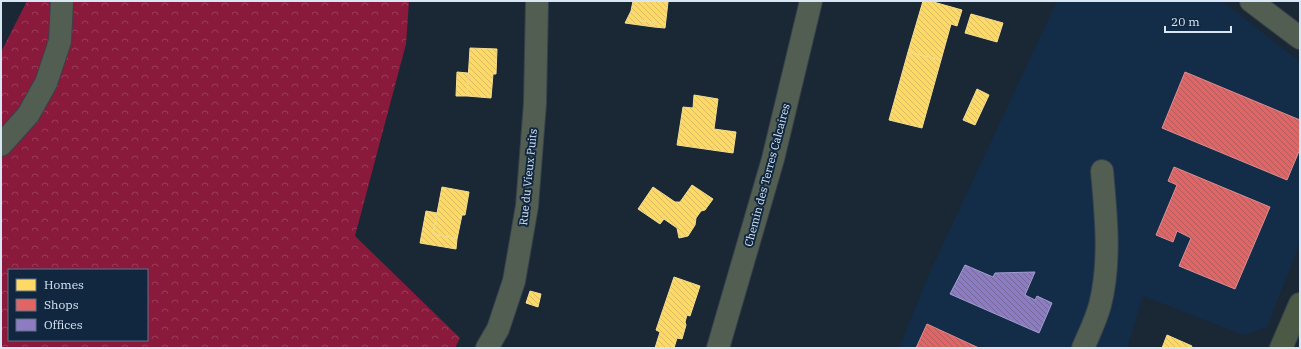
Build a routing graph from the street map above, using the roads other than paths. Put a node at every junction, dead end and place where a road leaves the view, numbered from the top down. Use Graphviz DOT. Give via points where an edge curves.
graph roads {
  1 [pos="62,1"];
  2 [pos="537,1"];
  3 [pos="811,1"];
  4 [pos="1250,1"];
  5 [pos="1300,38"];
  6 [pos="1,145"];
  7 [pos="1102,171"];
  8 [pos="1300,304"];
  9 [pos="487,348"];
  10 [pos="718,348"];
  11 [pos="1084,348"];
  12 [pos="1281,348"];
  1 -- 6 [label="street" via="60,41 46,83 28,115"];
  2 -- 9 [label="street, Rue du Vieux Puits" via="535,103 527,206 514,281 498,329"];
  3 -- 10 [label="street, Chemin des Terres Calcaires" via="773,159"];
  4 -- 5 [label="street"];
  7 -- 11 [label="street" via="1107,223 1105,271 1100,305"];
  8 -- 12 [label="main road"];
}
